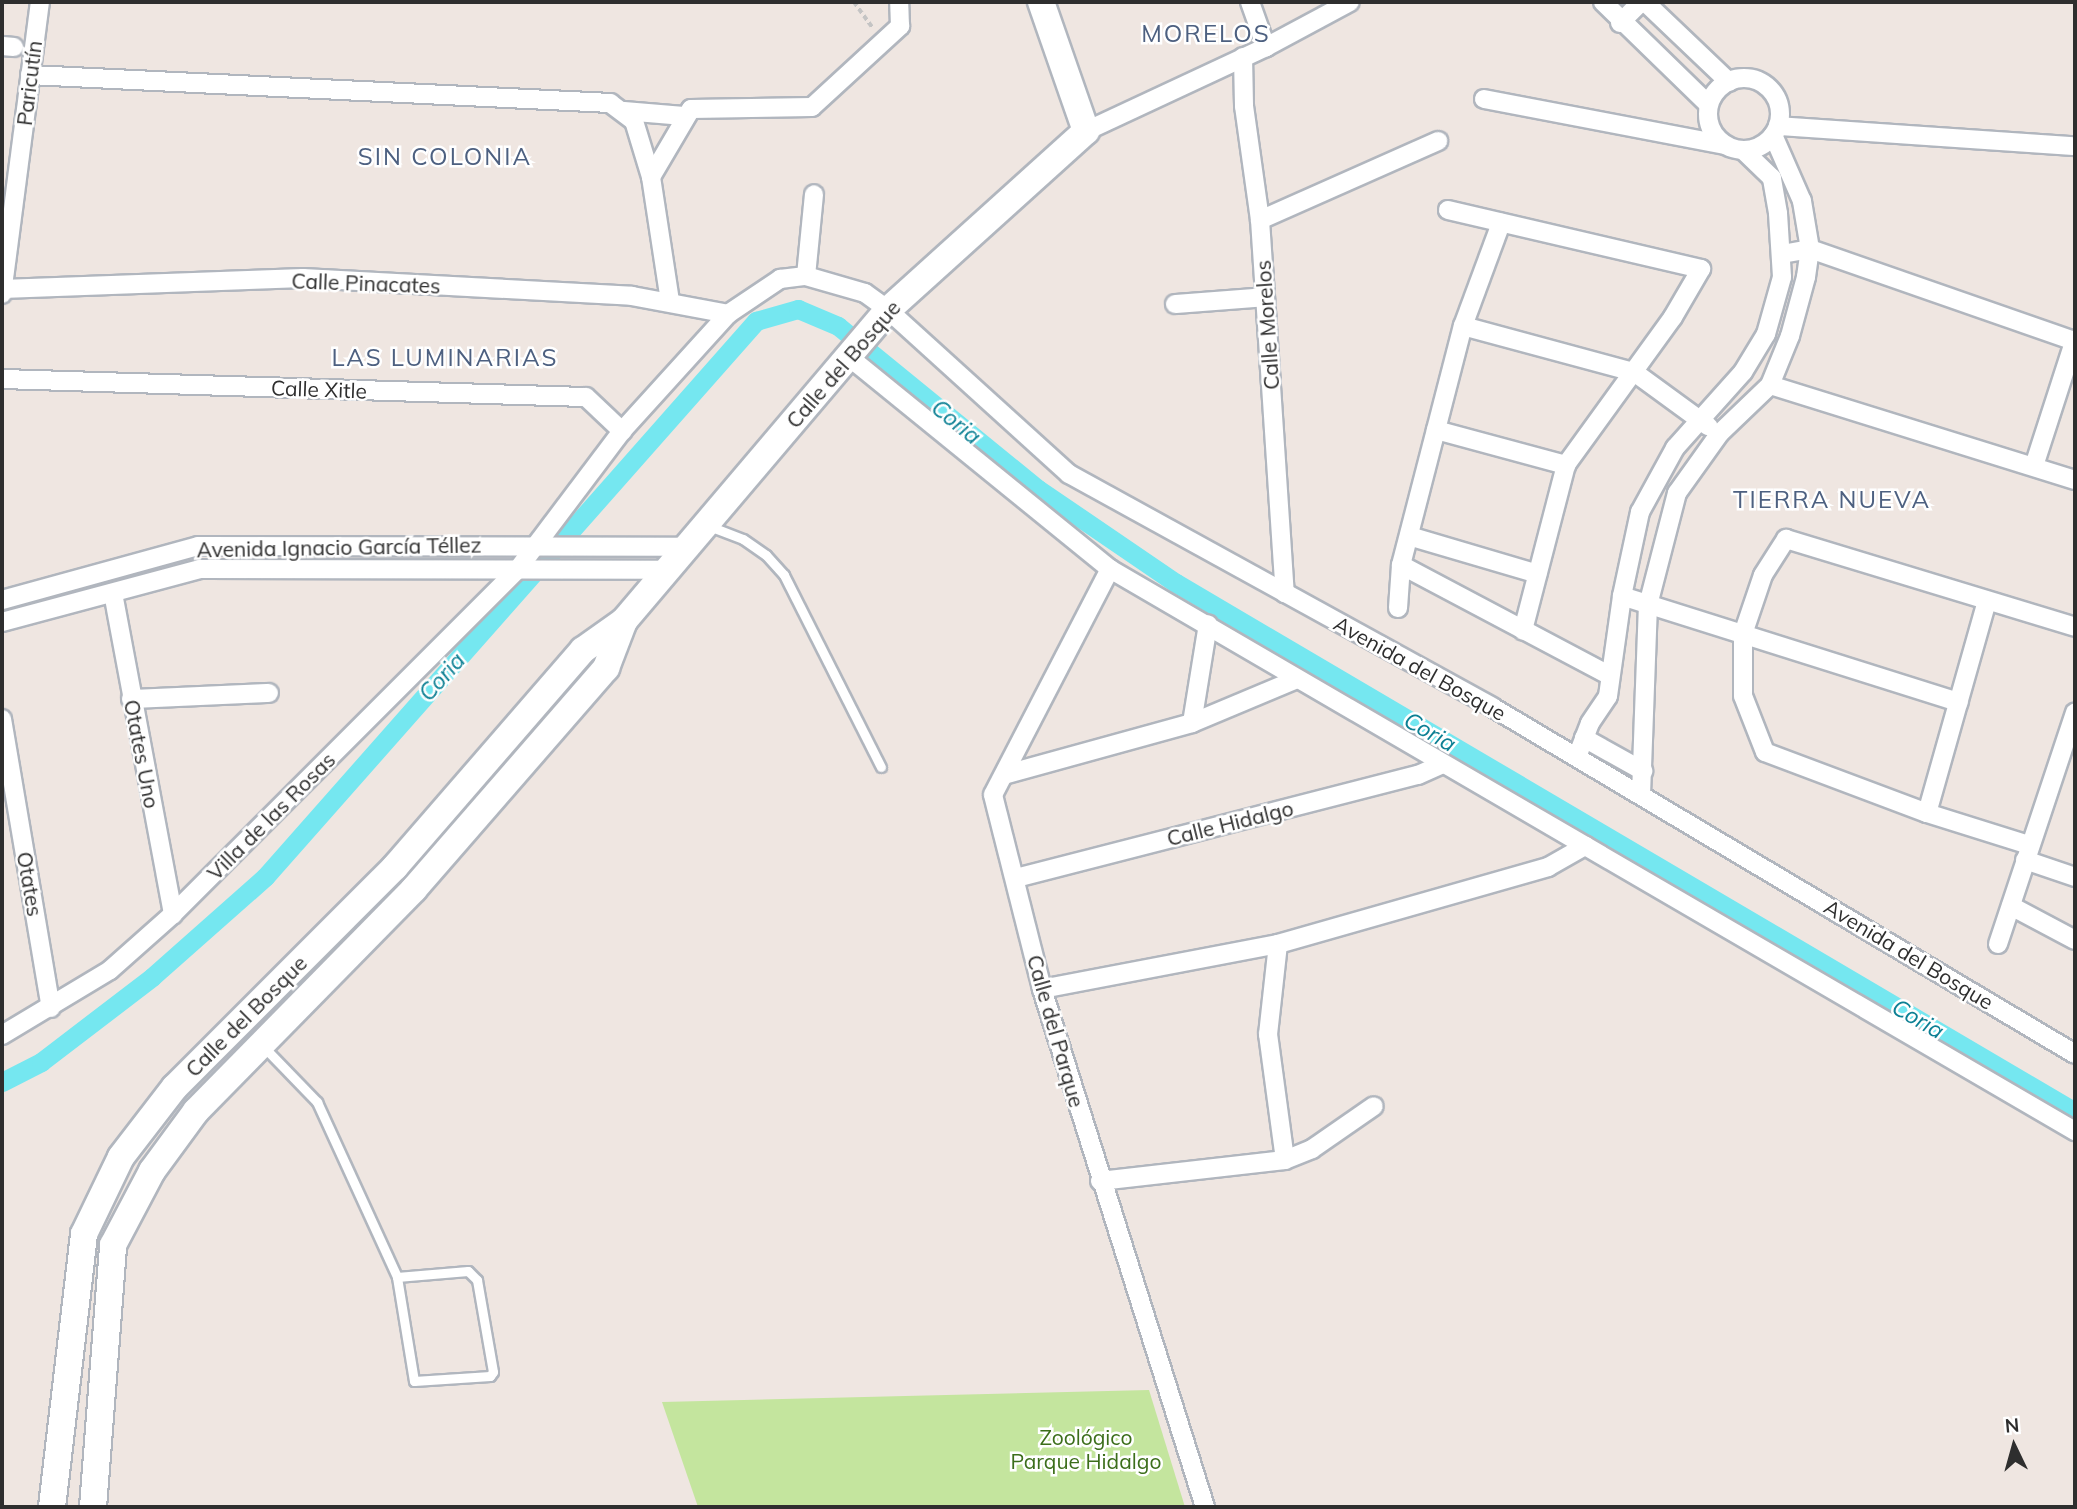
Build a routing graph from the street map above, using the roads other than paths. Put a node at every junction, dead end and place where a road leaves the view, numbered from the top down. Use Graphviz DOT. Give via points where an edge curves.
graph roads {
  1 [pos="40,2"];
  2 [pos="899,2"];
  3 [pos="1041,2"];
  4 [pos="1250,2"];
  5 [pos="1603,2"];
  6 [pos="1643,2"];
  7 [pos="1340,4"];
  8 [pos="1620,23"];
  9 [pos="1266,47"];
  10 [pos="1243,57"];
  11 [pos="30,75"];
  12 [pos="1729,82"];
  13 [pos="1484,99"];
  14 [pos="1708,104"];
  15 [pos="624,111"];
  16 [pos="684,116"];
  17 [pos="1086,131"];
  18 [pos="1776,131"];
  19 [pos="1438,141"];
  20 [pos="1725,145"];
  21 [pos="2075,146"];
  22 [pos="1743,150"];
  23 [pos="650,177"];
  24 [pos="814,194"];
  25 [pos="1448,211"];
  26 [pos="1260,220"];
  27 [pos="1500,223"];
  28 [pos="6,233"];
  29 [pos="1810,249"];
  30 [pos="1782,254"];
  31 [pos="806,276"];
  32 [pos="780,279"];
  33 [pos="2,291"];
  34 [pos="1265,297"];
  35 [pos="670,301"];
  36 [pos="1175,304"];
  37 [pos="888,310"];
  38 [pos="728,314"];
  39 [pos="1462,326"];
  40 [pos="2075,340"];
  41 [pos="859,345"];
  42 [pos="1634,372"];
  43 [pos="2,379"];
  44 [pos="1770,385"];
  45 [pos="1699,421"];
  46 [pos="1436,430"];
  47 [pos="622,432"];
  48 [pos="1720,433"];
  49 [pos="1566,466"];
  50 [pos="2034,466"];
  51 [pos="2075,480"];
  52 [pos="704,523"];
  53 [pos="1409,536"];
  54 [pos="548,545"];
  55 [pos="683,547"];
  56 [pos="1401,565"];
  57 [pos="527,569"];
  58 [pos="1110,569"];
  59 [pos="668,570"];
  60 [pos="1538,574"];
  61 [pos="113,593"];
  62 [pos="1285,593"];
  63 [pos="1622,596"];
  64 [pos="2,600"];
  65 [pos="1987,601"];
  66 [pos="1648,605"];
  67 [pos="1398,608"];
  68 [pos="624,621"];
  69 [pos="2,622"];
  70 [pos="1208,624"];
  71 [pos="2075,627"];
  72 [pos="1523,630"];
  73 [pos="1743,634"];
  74 [pos="1609,675"];
  75 [pos="1295,680"];
  76 [pos="269,693"];
  77 [pos="131,699"];
  78 [pos="1959,702"];
  79 [pos="2075,712"];
  80 [pos="2,719"];
  81 [pos="1192,723"];
  82 [pos="1584,738"];
  83 [pos="2069,756"];
  84 [pos="1577,757"];
  85 [pos="1443,764"];
  86 [pos="881,767"];
  87 [pos="1643,771"];
  88 [pos="1007,774"];
  89 [pos="1641,795"];
  90 [pos="1927,813"];
  91 [pos="1585,846"];
  92 [pos="2027,853"];
  93 [pos="2075,877"];
  94 [pos="1016,878"];
  95 [pos="2011,906"];
  96 [pos="173,914"];
  97 [pos="2075,940"];
  98 [pos="1278,944"];
  99 [pos="1998,944"];
  100 [pos="1042,989"];
  101 [pos="51,1008"];
  102 [pos="2,1035"];
  103 [pos="261,1044"];
  104 [pos="2075,1054"];
  105 [pos="1374,1106"];
  106 [pos="2075,1131"];
  107 [pos="1285,1160"];
  108 [pos="1100,1181"];
  109 [pos="397,1278"];
  110 [pos="52,1507"];
  111 [pos="93,1507"];
  112 [pos="1205,1507"];
  1 -- 11 [label="street, Paricutín"];
  2 -- 16 [label="street" via="900,26 812,107 699,106"];
  3 -- 17 [label="street"];
  4 -- 9 [label="street"];
  5 -- 8 [label="street"];
  6 -- 8 [label="street"];
  6 -- 12 [label="street"];
  7 -- 9 [label="street"];
  8 -- 14 [label="street"];
  9 -- 10 [label="street"];
  10 -- 17 [label="street"];
  10 -- 26 [label="street, Calle Morelos" via="1244,106"];
  11 -- 15 [label="street" via="610,103"];
  11 -- 28 [label="street, Paricutín"];
  12 -- 14 [label="street" via="1721,85"];
  12 -- 18 [label="street" via="1743,77 1765,84 1779,103"];
  13 -- 20 [label="street"];
  14 -- 20 [label="street" via="1709,128"];
  15 -- 16 [label="street"];
  15 -- 23 [label="street" via="634,121"];
  16 -- 23 [label="street"];
  17 -- 37 [label="street, Calle del Bosque"];
  18 -- 21 [label="street"];
  18 -- 22 [label="street" via="1762,145"];
  18 -- 29 [label="street" via="1802,201"];
  19 -- 26 [label="street"];
  20 -- 22 [label="street"];
  22 -- 30 [label="street" via="1772,178"];
  23 -- 35 [label="street"];
  24 -- 31 [label="street"];
  25 -- 27 [label="street"];
  26 -- 34 [label="street, Calle Morelos"];
  27 -- 39 [label="street"];
  27 -- 42 [label="street" via="1701,270"];
  28 -- 33 [label="street, Paricutín"];
  29 -- 30 [label="street"];
  29 -- 40 [label="street"];
  29 -- 44 [label="street" via="1790,336"];
  30 -- 45 [label="street" via="1782,277 1766,334 1744,372"];
  31 -- 32 [label="street, Avenida del Bosque"];
  31 -- 37 [label="street, Avenida del Bosque" via="865,293"];
  32 -- 38 [label="street, Villa de las Rosas"];
  33 -- 35 [label="street, Calle Pinacates" via="303,278"];
  34 -- 36 [label="street"];
  34 -- 62 [label="street, Calle Morelos"];
  35 -- 38 [label="street, Calle Pinacates"];
  37 -- 41 [label="street, Calle del Bosque"];
  37 -- 62 [label="street, Avenida del Bosque" via="1069,474"];
  38 -- 47 [label="street, Villa de las Rosas"];
  39 -- 42 [label="street"];
  39 -- 46 [label="street"];
  40 -- 50 [label="street"];
  41 -- 52 [label="street, Calle del Bosque"];
  41 -- 58 [label="street"];
  42 -- 45 [label="street"];
  42 -- 49 [label="street"];
  43 -- 47 [label="street, Calle Xitle" via="586,397"];
  44 -- 48 [label="street"];
  44 -- 50 [label="street"];
  45 -- 48 [label="street"];
  45 -- 63 [label="street" via="1675,447 1640,512"];
  46 -- 49 [label="street"];
  46 -- 53 [label="street"];
  47 -- 54 [label="street, Villa de las Rosas"];
  48 -- 66 [label="street" via="1676,493"];
  49 -- 60 [label="street"];
  50 -- 51 [label="street"];
  52 -- 55 [label="street, Calle del Bosque"];
  52 -- 86 [label="lane" via="743,539 784,575"];
  53 -- 56 [label="street"];
  53 -- 60 [label="street"];
  54 -- 55 [label="street, Avenida Ignacio García Téllez"];
  54 -- 57 [label="street, Villa de las Rosas"];
  54 -- 64 [label="street, Avenida Ignacio García Téllez" via="198,546"];
  55 -- 59 [label="street, Calle del Bosque"];
  56 -- 67 [label="street"];
  56 -- 72 [label="street"];
  57 -- 59 [label="street, Avenida Ignacio García Téllez"];
  57 -- 61 [label="street, Avenida Ignacio García Téllez" via="200,569"];
  57 -- 96 [label="street, Villa de las Rosas"];
  58 -- 70 [label="street"];
  58 -- 88 [label="street, Calle del Parque"];
  59 -- 68 [label="street, Calle del Bosque"];
  60 -- 72 [label="street"];
  61 -- 69 [label="street, Avenida Ignacio García Téllez"];
  61 -- 77 [label="street, Otates Uno"];
  62 -- 84 [label="street, Avenida del Bosque"];
  63 -- 66 [label="street"];
  63 -- 74 [label="street"];
  65 -- 71 [label="street"];
  65 -- 73 [label="street" via="1786,539 1763,575"];
  65 -- 78 [label="street"];
  66 -- 73 [label="street"];
  66 -- 87 [label="street"];
  68 -- 103 [label="street, Calle del Bosque" via="606,668 414,889"];
  68 -- 110 [label="street, Calle del Bosque" via="583,650 395,867 175,1087 121,1157 84,1234"];
  70 -- 75 [label="street"];
  70 -- 81 [label="street"];
  72 -- 74 [label="street"];
  73 -- 78 [label="street"];
  73 -- 90 [label="street" via="1743,696 1765,752"];
  74 -- 82 [label="street" via="1608,696"];
  75 -- 81 [label="street"];
  75 -- 85 [label="street"];
  76 -- 77 [label="street"];
  77 -- 96 [label="street, Otates Uno"];
  78 -- 90 [label="street"];
  79 -- 83 [label="street"];
  80 -- 101 [label="street, Otates"];
  81 -- 88 [label="street"];
  82 -- 84 [label="street"];
  82 -- 87 [label="street"];
  83 -- 92 [label="street"];
  84 -- 89 [label="street, Avenida del Bosque"];
  85 -- 91 [label="street"];
  85 -- 94 [label="street, Calle Hidalgo" via="1418,775"];
  87 -- 89 [label="street"];
  88 -- 94 [label="street, Calle del Parque" via="993,795"];
  89 -- 104 [label="street, Avenida del Bosque"];
  90 -- 92 [label="street"];
  91 -- 98 [label="street" via="1548,867"];
  91 -- 106 [label="street"];
  92 -- 93 [label="street"];
  92 -- 95 [label="street"];
  94 -- 100 [label="street, Calle del Parque"];
  95 -- 97 [label="street"];
  95 -- 99 [label="street"];
  96 -- 101 [label="street, Villa de las Rosas" via="110,970"];
  98 -- 100 [label="street"];
  98 -- 107 [label="street" via="1268,1034"];
  100 -- 108 [label="street, Calle del Parque"];
  101 -- 102 [label="street, Villa de las Rosas"];
  103 -- 109 [label="lane" via="317,1102"];
  103 -- 111 [label="street, Calle del Bosque" via="196,1111 152,1171 113,1245"];
  105 -- 107 [label="street" via="1312,1149"];
  107 -- 108 [label="street"];
  108 -- 112 [label="street, Calle del Parque"];
  109 -- 109 [label="lane" via="414,1381 490,1376 477,1280 468,1271"];
}
